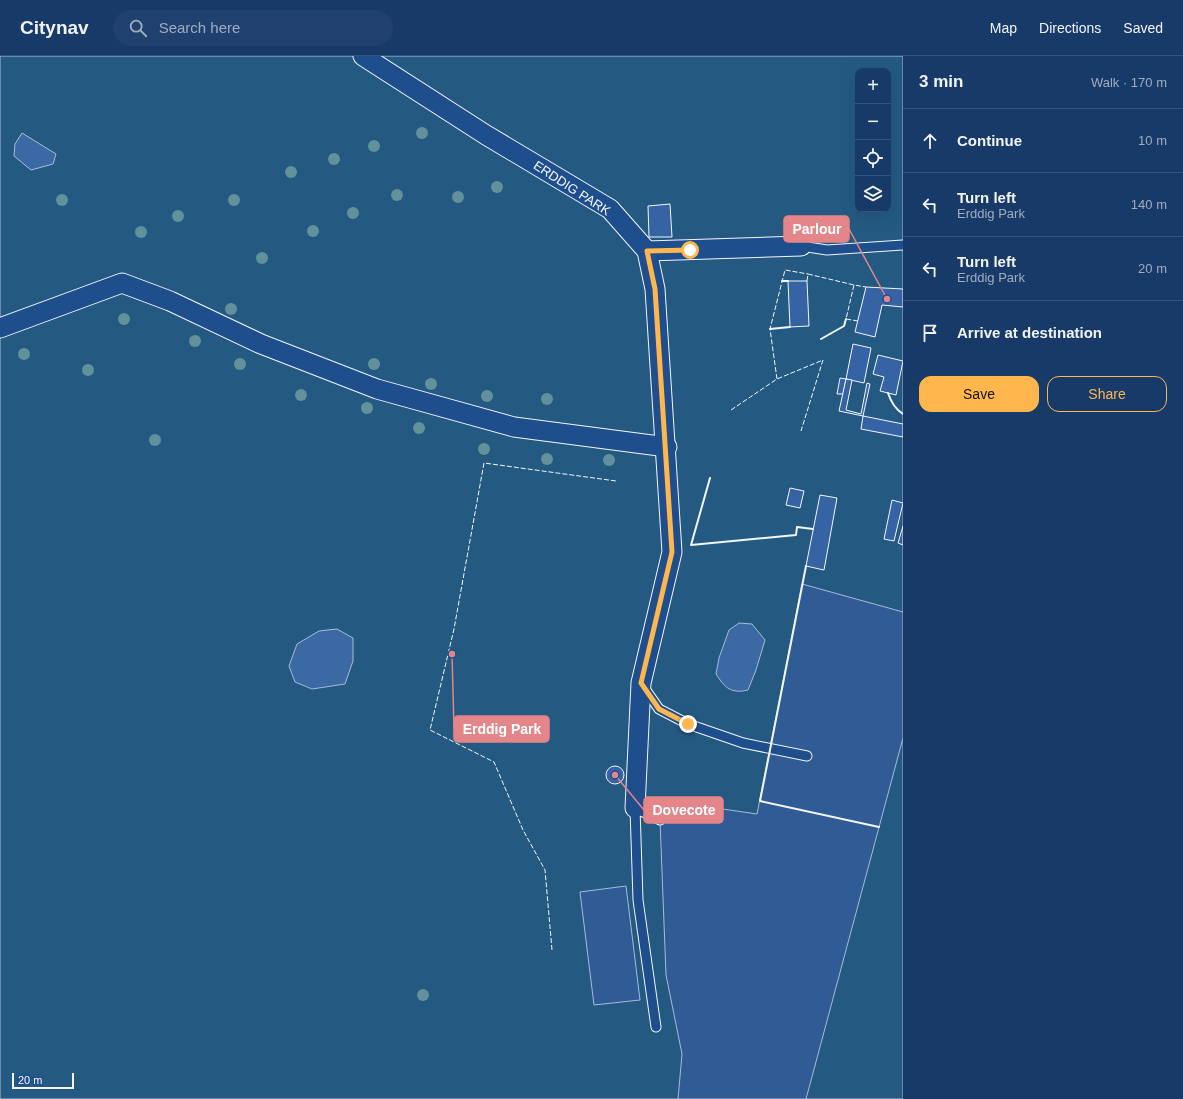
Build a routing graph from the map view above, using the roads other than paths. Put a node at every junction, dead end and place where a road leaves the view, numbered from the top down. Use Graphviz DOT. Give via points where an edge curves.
graph roads {
  1 [pos="363,56"];
  2 [pos="903,245"];
  3 [pos="801,246"];
  4 [pos="647,251"];
  5 [pos="0,328"];
  6 [pos="667,446"];
  7 [pos="641,683"];
  8 [pos="807,756"];
  9 [pos="635,808"];
  10 [pos="660,820"];
  11 [pos="656,1027"];
  1 -- 4 [label="street, ERDDIG PARK" via="486,135 610,209"];
  2 -- 3 [label="lane" via="826,250"];
  3 -- 4 [label="street"];
  4 -- 6 [label="street, ERDDIG PARK" via="655,289"];
  5 -- 6 [label="street" via="122,283 170,301 261,344 377,389 514,427"];
  6 -- 7 [label="street, ERDDIG PARK" via="672,552"];
  7 -- 8 [label="lane" via="659,709 688,724 743,744"];
  7 -- 9 [label="street, ERDDIG PARK"];
  9 -- 10 [label="lane"];
  9 -- 11 [label="lane" via="638,900"];
}
